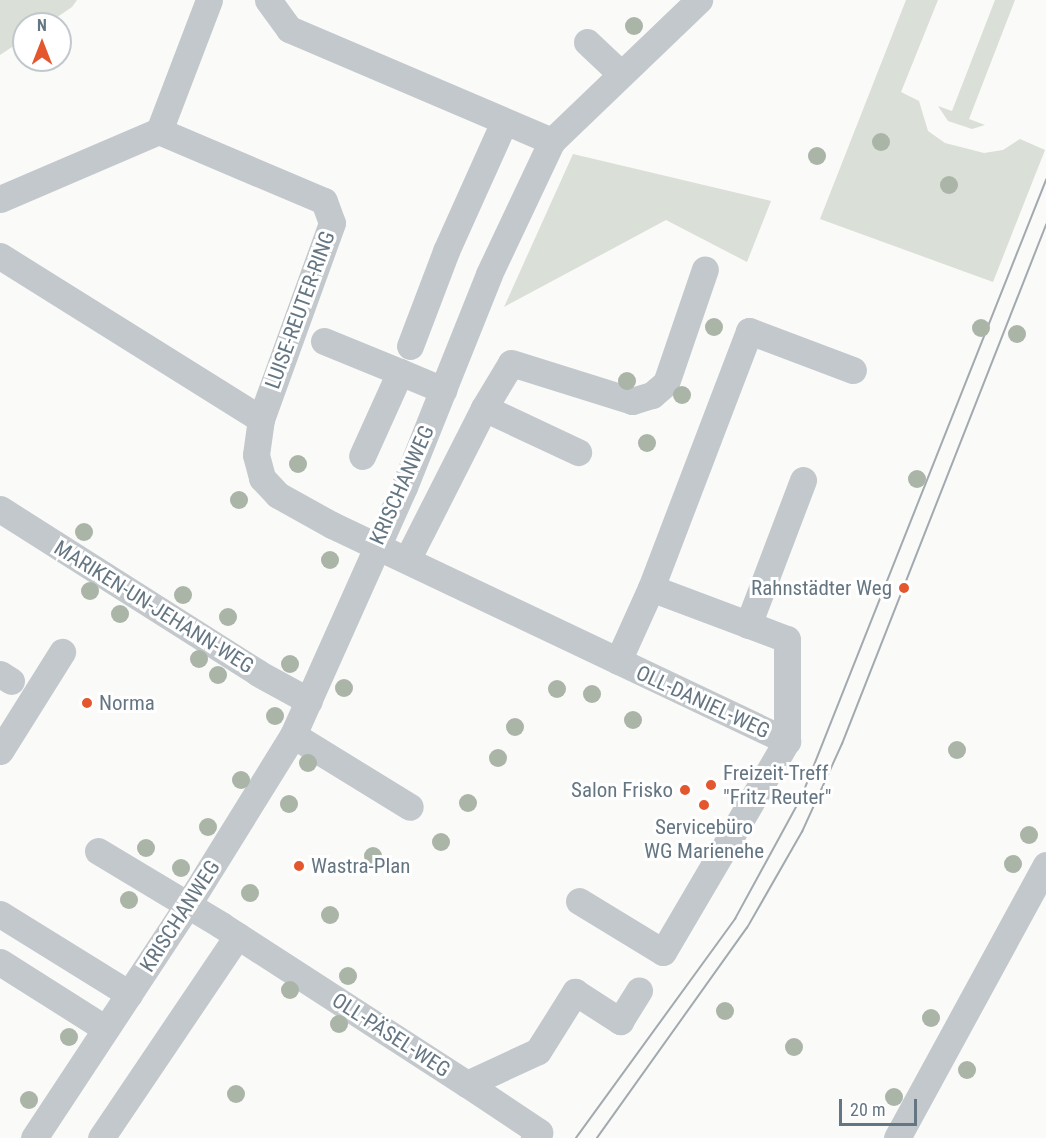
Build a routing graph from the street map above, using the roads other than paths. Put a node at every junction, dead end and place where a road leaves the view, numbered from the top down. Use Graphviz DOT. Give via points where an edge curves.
graph roads {
  1 [pos="209,0"];
  2 [pos="268,0"];
  3 [pos="699,0"];
  4 [pos="587,42"];
  5 [pos="621,74"];
  6 [pos="504,122"];
  7 [pos="159,131"];
  8 [pos="552,141"];
  9 [pos="0,199"];
  10 [pos="0,256"];
  11 [pos="705,269"];
  12 [pos="324,340"];
  13 [pos="410,346"];
  14 [pos="854,370"];
  15 [pos="400,372"];
  16 [pos="443,390"];
  17 [pos="484,408"];
  18 [pos="261,419"];
  19 [pos="578,452"];
  20 [pos="362,456"];
  21 [pos="803,480"];
  22 [pos="0,509"];
  23 [pos="376,544"];
  24 [pos="408,558"];
  25 [pos="651,588"];
  26 [pos="748,625"];
  27 [pos="62,652"];
  28 [pos="618,661"];
  29 [pos="309,701"];
  30 [pos="293,735"];
  31 [pos="787,741"];
  32 [pos="0,751"];
  33 [pos="410,807"];
  34 [pos="98,851"];
  35 [pos="1046,865"];
  36 [pos="579,901"];
  37 [pos="187,906"];
  38 [pos="0,914"];
  39 [pos="237,936"];
  40 [pos="0,962"];
  41 [pos="639,991"];
  42 [pos="129,994"];
  43 [pos="106,1029"];
  44 [pos="466,1084"];
  45 [pos="34,1138"];
  46 [pos="101,1138"];
  47 [pos="534,1138"];
  48 [pos="897,1138"];
  1 -- 7 [label="street"];
  2 -- 6 [label="street" via="289,29"];
  3 -- 5 [label="street, KRISCHANWEG"];
  4 -- 5 [label="street"];
  5 -- 8 [label="street, KRISCHANWEG"];
  6 -- 8 [label="street"];
  6 -- 13 [label="street" via="446,251"];
  7 -- 9 [label="street"];
  7 -- 18 [label="street, LUISE-REUTER-RING" via="324,201 332,224"];
  8 -- 16 [label="street, KRISCHANWEG" via="489,274"];
  10 -- 18 [label="street, LUISE-REUTER-RING"];
  11 -- 17 [label="street" via="666,383 652,395 632,401 511,363"];
  12 -- 15 [label="street"];
  14 -- 25 [label="street" via="749,331"];
  15 -- 16 [label="street"];
  15 -- 20 [label="street"];
  16 -- 23 [label="street, KRISCHANWEG"];
  17 -- 19 [label="street"];
  17 -- 24 [label="street"];
  18 -- 23 [label="street, LUISE-REUTER-RING" via="256,455 262,478 270,487 301,508"];
  21 -- 26 [label="street"];
  22 -- 29 [label="street, MARIKEN-UN-JEHANN-WEG" via="258,673"];
  23 -- 24 [label="street, OLL-DANIEL-WEG"];
  23 -- 29 [label="street, KRISCHANWEG"];
  24 -- 28 [label="street, OLL-DANIEL-WEG"];
  25 -- 26 [label="street"];
  25 -- 28 [label="street"];
  26 -- 31 [label="street" via="787,639"];
  27 -- 32 [label="street"];
  28 -- 31 [label="street, OLL-DANIEL-WEG"];
  29 -- 30 [label="street, KRISCHANWEG"];
  30 -- 33 [label="street"];
  30 -- 37 [label="street, KRISCHANWEG"];
  31 -- 36 [label="street, OLL-DANIEL-WEG" via="663,952"];
  34 -- 37 [label="street, OLL-PÄSEL-WEG"];
  35 -- 48 [label="street"];
  37 -- 39 [label="street, OLL-PÄSEL-WEG"];
  37 -- 42 [label="street, KRISCHANWEG"];
  38 -- 42 [label="street, KRISCHANWEG"];
  39 -- 44 [label="street, OLL-PÄSEL-WEG"];
  39 -- 46 [label="street"];
  40 -- 43 [label="street"];
  41 -- 44 [label="street" via="620,1021 576,992 538,1051"];
  42 -- 43 [label="street, KRISCHANWEG"];
  43 -- 45 [label="street, KRISCHANWEG"];
  44 -- 47 [label="street, OLL-PÄSEL-WEG" via="539,1132"];
}
